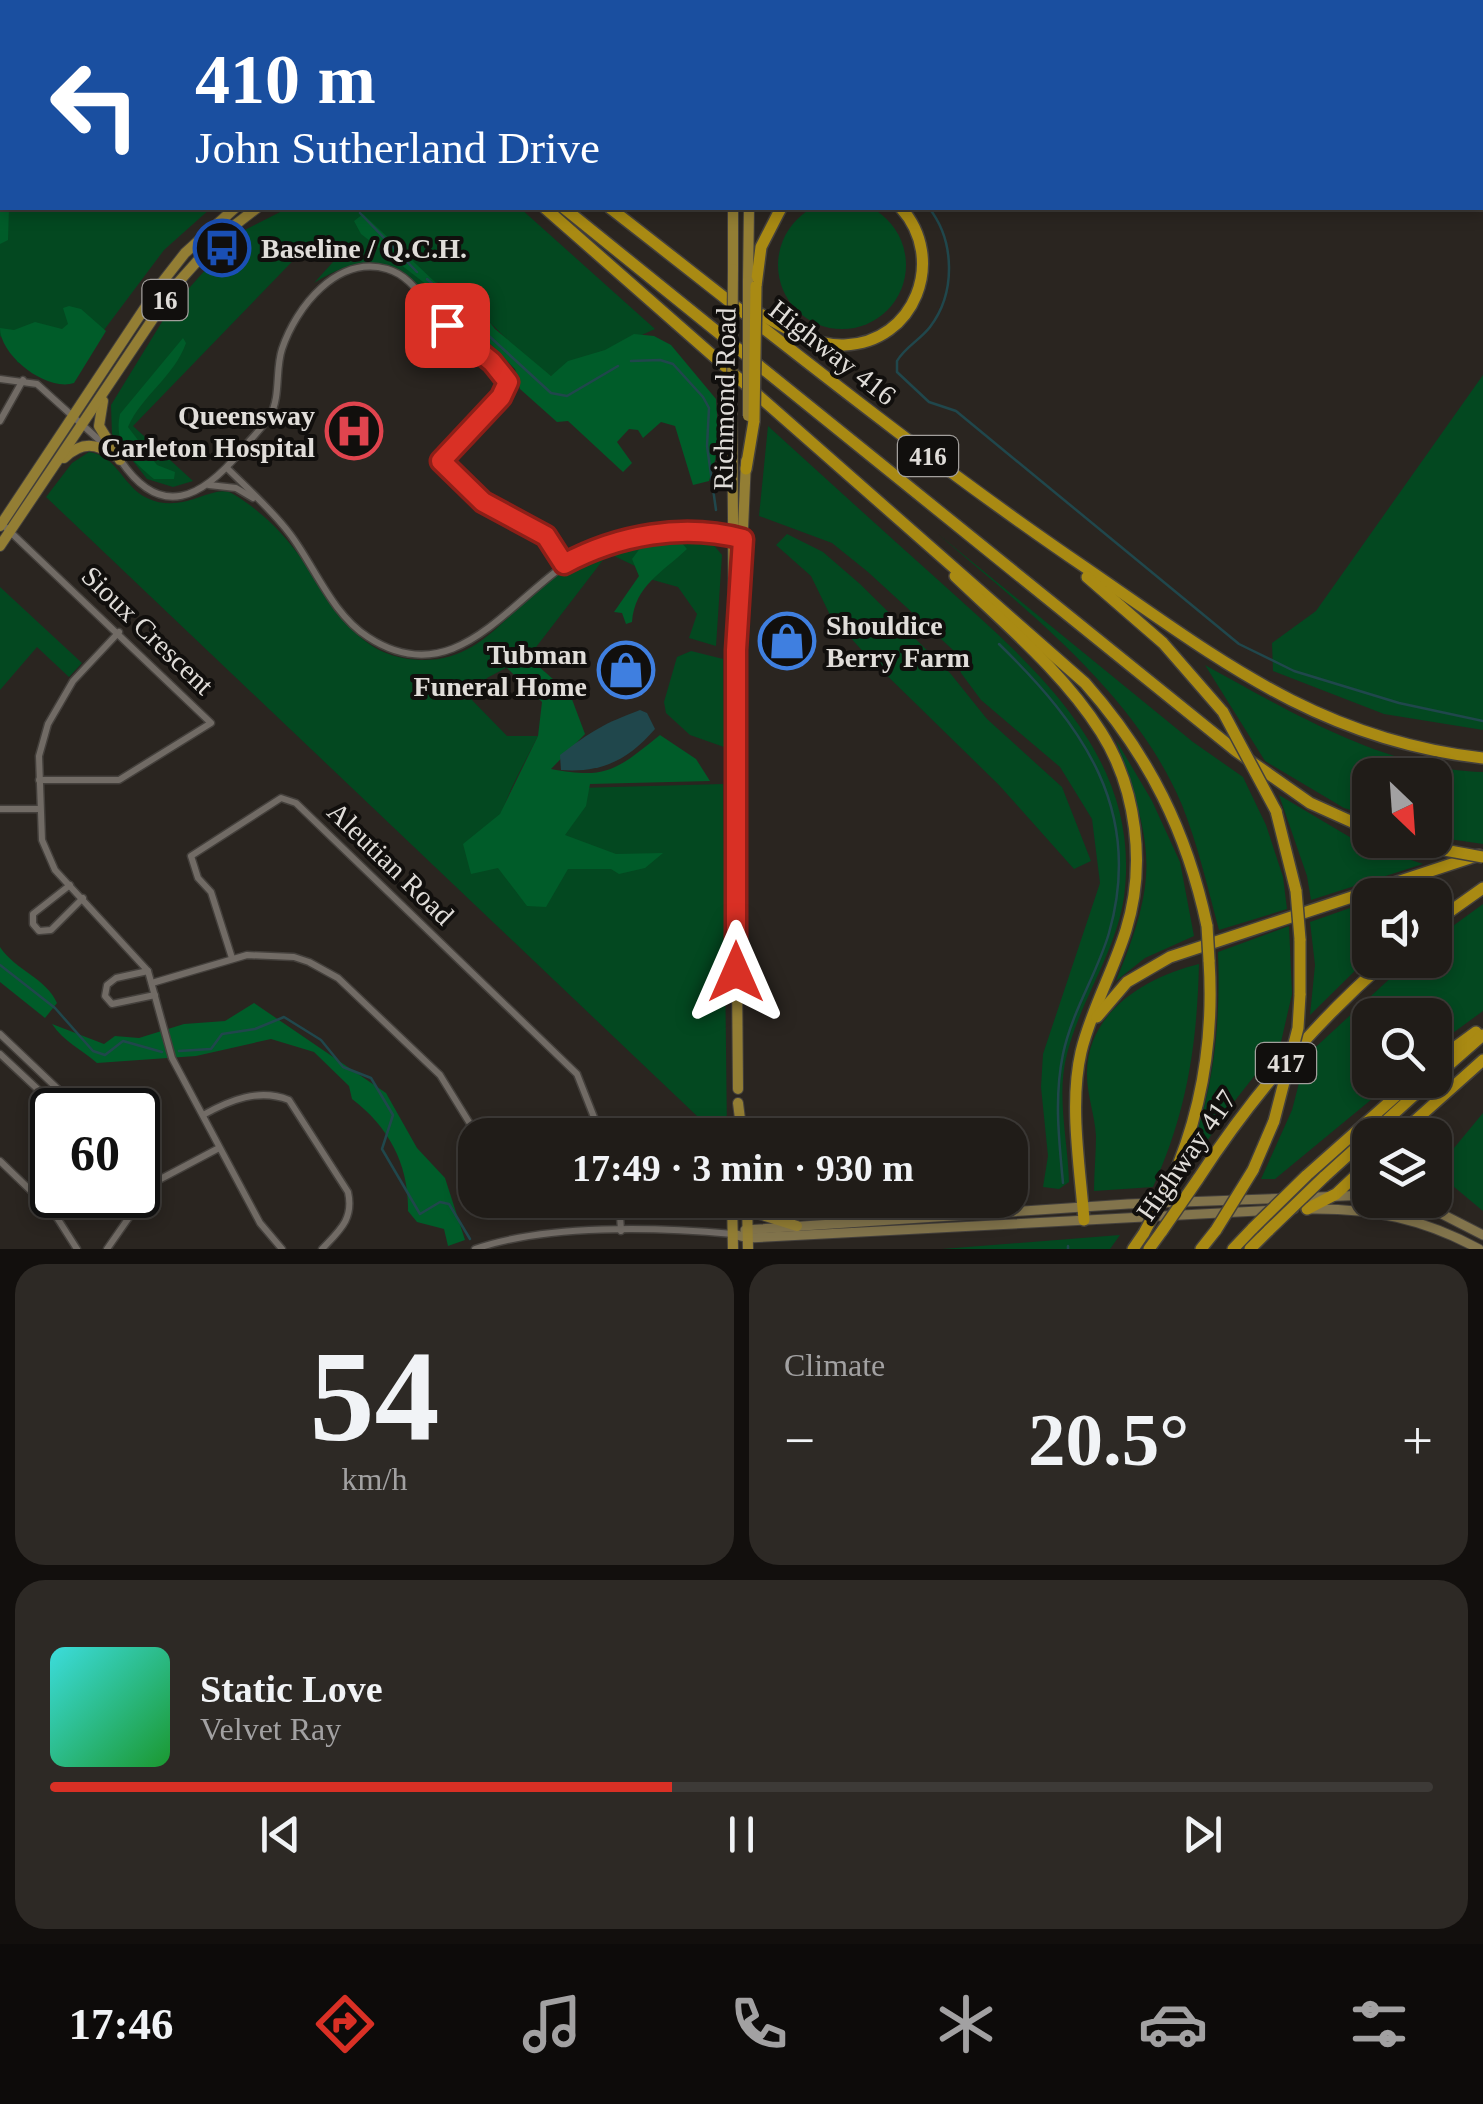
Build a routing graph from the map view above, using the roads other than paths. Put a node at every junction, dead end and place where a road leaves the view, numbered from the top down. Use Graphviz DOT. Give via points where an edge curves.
graph roads {
  1 [pos="233,210"];
  2 [pos="253,210"];
  3 [pos="546,210"];
  4 [pos="566,210"];
  5 [pos="613,210"];
  6 [pos="725,210"];
  7 [pos="733,210"];
  8 [pos="749,210"];
  9 [pos="781,210"];
  10 [pos="902,210"];
  11 [pos="733,263"];
  12 [pos="705,282"];
  13 [pos="752,284"];
  14 [pos="119,368"];
  15 [pos="0,380"];
  16 [pos="23,380"];
  17 [pos="72,414"];
  18 [pos="0,421"];
  19 [pos="82,423"];
  20 [pos="120,460"];
  21 [pos="227,468"];
  22 [pos="746,469"];
  23 [pos="43,481"];
  24 [pos="208,485"];
  25 [pos="862,486"];
  26 [pos="258,501"];
  27 [pos="4,527"];
  28 [pos="1030,530"];
  29 [pos="737,537"];
  30 [pos="0,546"];
  31 [pos="564,564"];
  32 [pos="119,632"];
  33 [pos="1483,758"];
  34 [pos="39,780"];
  35 [pos="0,809"];
  36 [pos="38,809"];
  37 [pos="1352,822"];
  38 [pos="1452,851"];
  39 [pos="1483,856"];
  40 [pos="70,885"];
  41 [pos="1483,888"];
  42 [pos="83,898"];
  43 [pos="1452,910"];
  44 [pos="232,958"];
  45 [pos="148,971"];
  46 [pos="1368,978"];
  47 [pos="152,983"];
  48 [pos="155,994"];
  49 [pos="1483,1027"];
  50 [pos="0,1034"];
  51 [pos="1483,1035"];
  52 [pos="1084,1042"];
  53 [pos="1452,1050"];
  54 [pos="0,1054"];
  55 [pos="1483,1060"];
  56 [pos="1452,1062"];
  57 [pos="50,1082"];
  58 [pos="36,1088"];
  59 [pos="44,1088"];
  60 [pos="56,1088"];
  61 [pos="738,1089"];
  62 [pos="1394,1098"];
  63 [pos="1411,1098"];
  64 [pos="738,1104"];
  65 [pos="203,1115"];
  66 [pos="467,1118"];
  67 [pos="594,1118"];
  68 [pos="738,1118"];
  69 [pos="1419,1118"];
  70 [pos="219,1148"];
  71 [pos="0,1161"];
  72 [pos="1352,1179"];
  73 [pos="160,1183"];
  74 [pos="1336,1194"];
  75 [pos="1352,1195"];
  76 [pos="1307,1209"];
  77 [pos="1084,1213"];
  78 [pos="129,1218"];
  79 [pos="620,1218"];
  80 [pos="732,1218"];
  81 [pos="768,1218"];
  82 [pos="1450,1218"];
  83 [pos="797,1226"];
  84 [pos="621,1231"];
  85 [pos="732,1234"];
  86 [pos="1483,1235"];
  87 [pos="748,1239"];
  88 [pos="77,1249"];
  89 [pos="107,1249"];
  90 [pos="282,1249"];
  91 [pos="322,1249"];
  92 [pos="475,1249"];
  93 [pos="733,1249"];
  94 [pos="1134,1249"];
  95 [pos="1149,1249"];
  96 [pos="1202,1249"];
  97 [pos="1233,1249"];
  98 [pos="1250,1249"];
  99 [pos="1479,1249"];
  1 -- 17 [label="main road, 16" via="172,269"];
  2 -- 14 [label="main road, 16" via="186,272"];
  3 -- 25 [label="highway"];
  4 -- 37 [label="highway" via="1261,770"];
  5 -- 12 [label="highway, Highway 416 / 416"];
  6 -- 11 [label="main road"];
  7 -- 11 [label="main road, Richmond Road"];
  8 -- 13 [label="main road, Richmond Road"];
  9 -- 13 [label="highway"];
  10 -- 12 [label="highway" via="922,248 920,288 900,322 868,341 843,345 807,338"];
  11 -- 29 [label="main road, Richmond Road, bridge"];
  12 -- 28 [label="highway, Highway 416 / 416"];
  13 -- 22 [label="highway, bridge"];
  14 -- 19 [label="main road, 16"];
  14 -- 20 [label="main road" via="98,415"];
  15 -- 16 [label="street"];
  16 -- 17 [label="street"];
  16 -- 18 [label="street"];
  17 -- 19 [label="street"];
  17 -- 27 [label="main road, 16"];
  19 -- 20 [label="street"];
  19 -- 23 [label="main road, 16"];
  20 -- 23 [label="main road" via="85,445"];
  20 -- 24 [label="street" via="159,496 181,497"];
  21 -- 24 [label="street"];
  21 -- 26 [label="street"];
  21 -- 31 [label="street" via="271,413 282,348 309,300 342,273 386,269 414,286 508,382 441,461 483,502 546,536"];
  22 -- 29 [label="main road, Richmond Road"];
  23 -- 27 [label="main road, 16"];
  24 -- 26 [label="street" via="236,488"];
  25 -- 52 [label="highway" via="1060,679 1118,765 1135,834 1135,888"];
  25 -- 94 [label="highway, bridge" via="1029,631 1118,720 1180,828 1206,926 1212,1004 1204,1077 1170,1184"];
  26 -- 31 [label="street" via="289,532 355,627 405,652 437,653 472,641"];
  27 -- 30 [label="main road, 16"];
  27 -- 32 [label="street, Sioux Crescent"];
  28 -- 33 [label="highway" via="1227,666 1315,715 1407,745"];
  28 -- 96 [label="highway, bridge" via="1163,644 1222,712 1276,812 1296,890 1298,1028 1274,1121 1253,1170"];
  29 -- 31 [label="street" via="645,535"];
  29 -- 61 [label="main road, Richmond Road"];
  32 -- 34 [label="street" via="55,709 39,756"];
  32 -- 34 [label="street, Sioux Crescent" via="211,723 119,780"];
  34 -- 36 [label="street"];
  35 -- 36 [label="street"];
  36 -- 40 [label="street" via="47,858"];
  38 -- 39 [label="highway, bridge"];
  39 -- 52 [label="highway" via="1157,962 1112,998"];
  40 -- 42 [label="street"];
  40 -- 42 [label="street" via="33,914 32,924 51,930"];
  41 -- 43 [label="highway"];
  42 -- 45 [label="street"];
  44 -- 47 [label="street"];
  44 -- 66 [label="street" via="294,957 338,978 440,1075"];
  44 -- 67 [label="street, Aleutian Road" via="211,892 191,856 267,804 282,798 296,803 577,1074"];
  45 -- 47 [label="street"];
  45 -- 48 [label="street" via="116,978 105,996 122,1005"];
  46 -- 95 [label="highway, Highway 417 / 417, bridge" via="1316,1027 1238,1120"];
  47 -- 48 [label="street"];
  48 -- 65 [label="street" via="172,1058"];
  49 -- 53 [label="highway"];
  50 -- 57 [label="street"];
  51 -- 56 [label="highway"];
  52 -- 77 [label="highway" via="1077,1084"];
  54 -- 58 [label="street"];
  55 -- 69 [label="highway"];
  57 -- 59 [label="street"];
  57 -- 60 [label="street"];
  61 -- 64 [label="main road, Richmond Road"];
  62 -- 97 [label="highway, bridge"];
  63 -- 98 [label="highway, bridge"];
  64 -- 68 [label="main road, Richmond Road"];
  65 -- 70 [label="street"];
  65 -- 91 [label="street" via="232,1099 274,1094 290,1100 352,1208"];
  70 -- 73 [label="street"];
  70 -- 90 [label="street"];
  71 -- 88 [label="street" via="54,1213"];
  72 -- 74 [label="highway"];
  74 -- 75 [label="main road"];
  74 -- 76 [label="highway"];
  74 -- 77 [label="main road"];
  76 -- 77 [label="main road"];
  76 -- 99 [label="main road" via="1387,1213"];
  77 -- 83 [label="main road"];
  77 -- 87 [label="main road"];
  78 -- 89 [label="street"];
  79 -- 84 [label="street"];
  80 -- 85 [label="main road"];
  81 -- 83 [label="main road"];
  82 -- 86 [label="main road"];
  83 -- 87 [label="main road"];
  84 -- 85 [label="street"];
  84 -- 92 [label="street" via="502,1240"];
  85 -- 87 [label="main road"];
  85 -- 93 [label="main road"];
}
